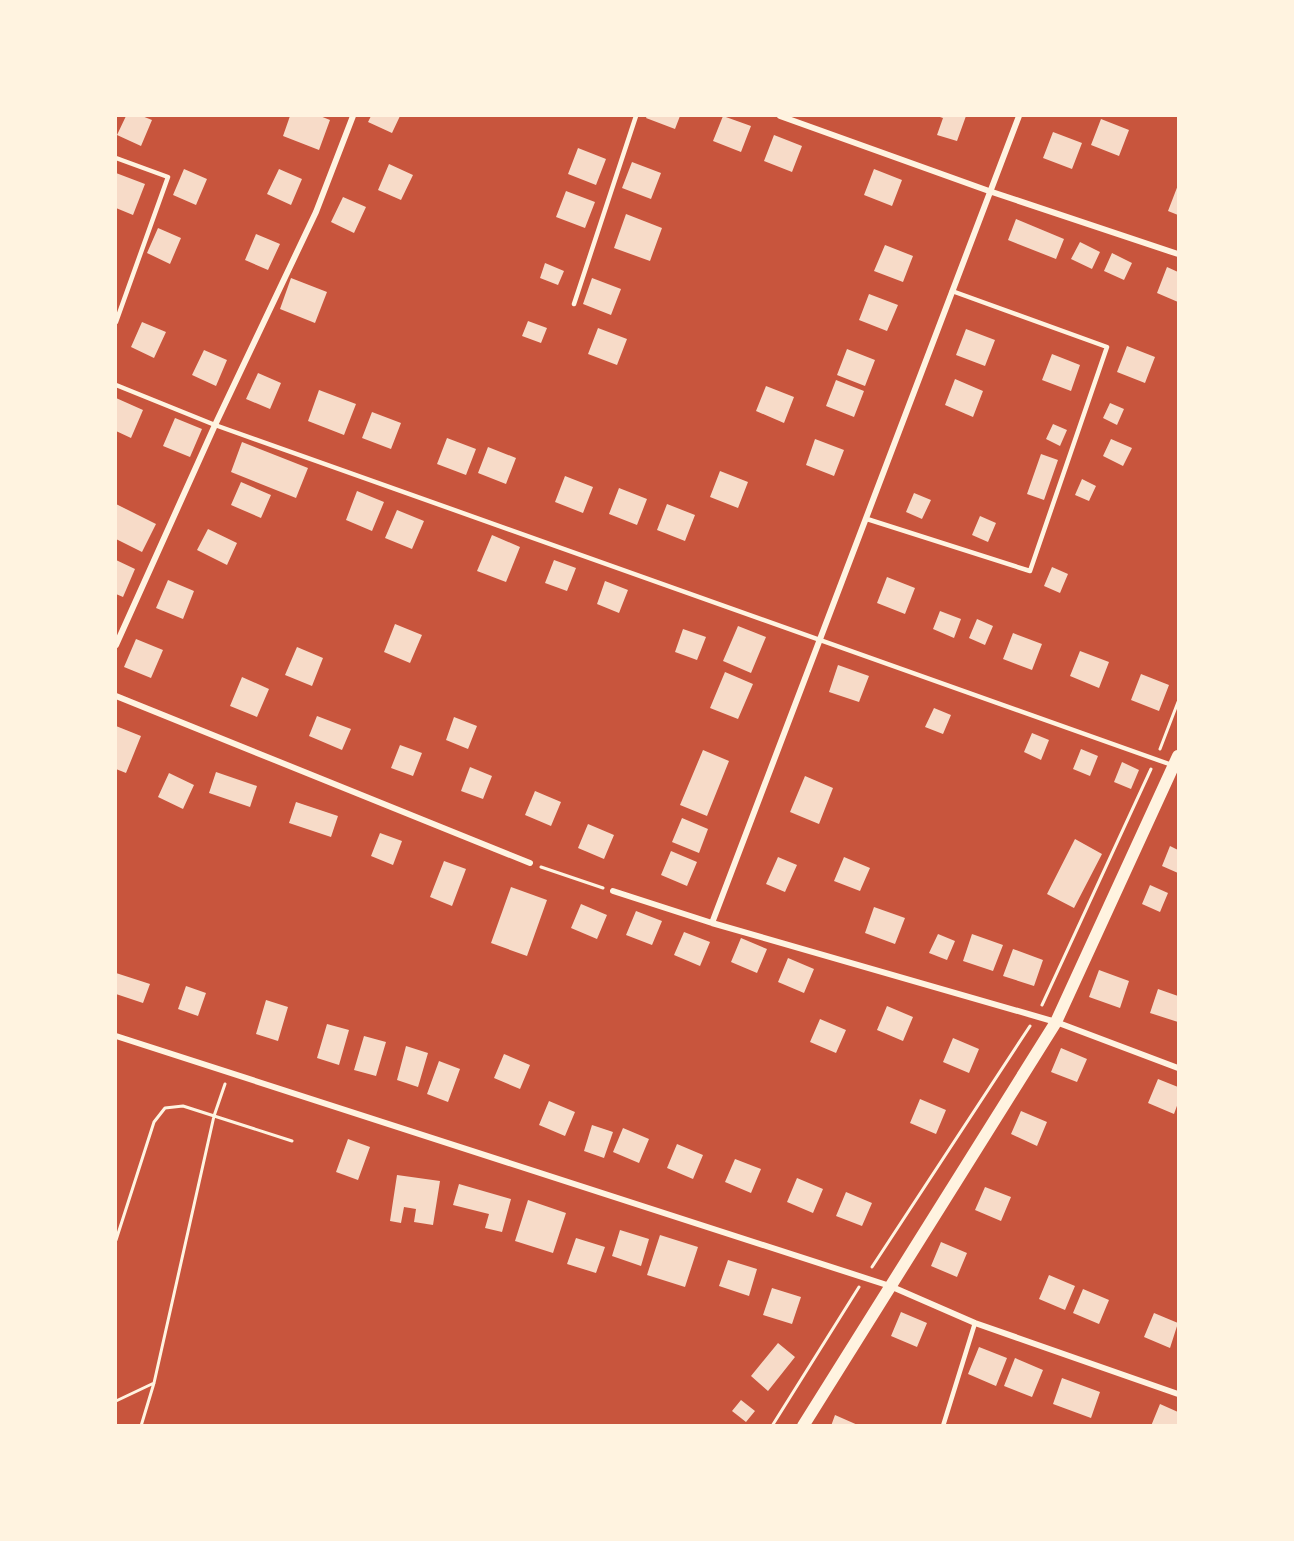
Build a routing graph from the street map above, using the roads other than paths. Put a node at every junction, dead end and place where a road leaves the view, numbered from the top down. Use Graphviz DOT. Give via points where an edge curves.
graph roads {
  1 [pos="353,116"];
  2 [pos="636,116"];
  3 [pos="780,116"];
  4 [pos="1019,116"];
  5 [pos="116,158"];
  6 [pos="989,191"];
  7 [pos="1179,254"];
  8 [pos="952,291"];
  9 [pos="574,304"];
  10 [pos="116,322"];
  11 [pos="116,385"];
  12 [pos="215,425"];
  13 [pos="867,519"];
  14 [pos="821,642"];
  15 [pos="116,645"];
  16 [pos="116,696"];
  17 [pos="1177,763"];
  18 [pos="530,863"];
  19 [pos="614,891"];
  20 [pos="712,923"];
  21 [pos="1056,1022"];
  22 [pos="116,1036"];
  23 [pos="1179,1068"];
  24 [pos="890,1286"];
  25 [pos="975,1323"];
  26 [pos="1179,1394"];
  27 [pos="803,1425"];
  28 [pos="943,1425"];
  1 -- 12 [label="street" via="316,212"];
  2 -- 9 [label="lane"];
  3 -- 6 [label="street"];
  4 -- 6 [label="street"];
  5 -- 10 [label="lane" via="168,177"];
  6 -- 7 [label="street"];
  6 -- 8 [label="street"];
  8 -- 13 [label="street"];
  8 -- 13 [label="lane" via="1107,347 1030,571"];
  11 -- 12 [label="lane"];
  12 -- 14 [label="lane"];
  12 -- 15 [label="street"];
  13 -- 14 [label="street"];
  14 -- 17 [label="lane"];
  14 -- 20 [label="street"];
  16 -- 18 [label="street"];
  17 -- 21 [label="main road"];
  19 -- 20 [label="street"];
  20 -- 21 [label="street"];
  21 -- 23 [label="street"];
  21 -- 24 [label="main road"];
  22 -- 24 [label="street"];
  24 -- 25 [label="street"];
  24 -- 27 [label="main road"];
  25 -- 26 [label="street"];
  25 -- 28 [label="lane"];
}
